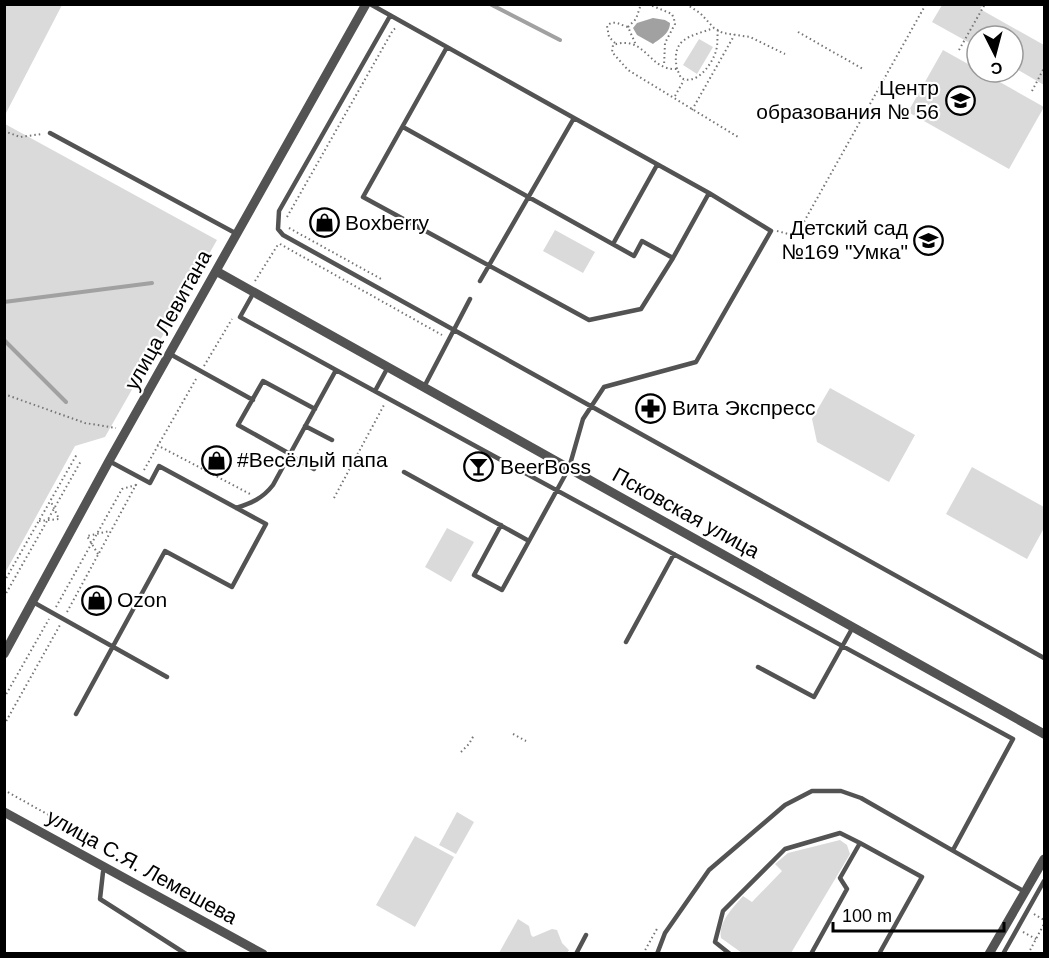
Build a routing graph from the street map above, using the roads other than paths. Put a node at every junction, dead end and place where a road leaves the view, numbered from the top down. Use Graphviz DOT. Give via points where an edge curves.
graph roads {
  1 [pos="368,4"];
  2 [pos="390,16"];
  3 [pos="447,48"];
  4 [pos="574,118"];
  5 [pos="403,127"];
  6 [pos="51,134"];
  7 [pos="657,165"];
  8 [pos="709,194"];
  9 [pos="528,197"];
  10 [pos="237,234"];
  11 [pos="613,244"];
  12 [pos="673,258"];
  13 [pos="488,267"];
  14 [pos="216,271"];
  15 [pos="480,281"];
  16 [pos="254,292"];
  17 [pos="470,299"];
  18 [pos="455,330"];
  19 [pos="170,354"];
  20 [pos="388,367"];
  21 [pos="336,370"];
  22 [pos="424,387"];
  23 [pos="375,391"];
  24 [pos="253,400"];
  25 [pos="592,405"];
  26 [pos="315,409"];
  27 [pos="305,426"];
  28 [pos="332,440"];
  29 [pos="290,455"];
  30 [pos="110,461"];
  31 [pos="569,468"];
  32 [pos="314,469"];
  33 [pos="404,472"];
  34 [pos="557,490"];
  35 [pos="236,508"];
  36 [pos="501,525"];
  37 [pos="529,541"];
  38 [pos="674,554"];
  39 [pos="33,602"];
  40 [pos="853,627"];
  41 [pos="626,642"];
  42 [pos="113,646"];
  43 [pos="843,646"];
  44 [pos="4,654"];
  45 [pos="1044,656"];
  46 [pos="758,667"];
  47 [pos="167,677"];
  48 [pos="76,714"];
  49 [pos="1044,734"];
  50 [pos="4,812"];
  51 [pos="860,843"];
  52 [pos="952,850"];
  53 [pos="1044,859"];
  54 [pos="105,867"];
  55 [pos="1044,881"];
  56 [pos="1025,892"];
  57 [pos="586,935"];
  58 [pos="186,954"];
  59 [pos="263,954"];
  60 [pos="576,954"];
  61 [pos="657,954"];
  62 [pos="730,954"];
  63 [pos="811,954"];
  64 [pos="879,954"];
  65 [pos="989,954"];
  66 [pos="1003,954"];
  1 -- 2 [label="lane"];
  1 -- 10 [label="street, улица Левитана"];
  2 -- 3 [label="lane"];
  2 -- 18 [label="lane" via="279,211 278,229"];
  3 -- 4 [label="lane"];
  3 -- 5 [label="lane"];
  4 -- 7 [label="lane"];
  4 -- 9 [label="lane"];
  5 -- 9 [label="lane"];
  5 -- 13 [label="lane" via="363,197"];
  6 -- 10 [label="lane"];
  7 -- 8 [label="lane"];
  7 -- 11 [label="lane"];
  8 -- 12 [label="lane"];
  8 -- 25 [label="lane" via="771,231 696,362 604,387"];
  9 -- 11 [label="lane"];
  9 -- 13 [label="lane"];
  10 -- 14 [label="street, улица Левитана"];
  11 -- 12 [label="lane" via="634,256 642,241"];
  12 -- 13 [label="lane" via="640,309 590,320"];
  13 -- 15 [label="lane"];
  14 -- 16 [label="street, Псковская улица"];
  14 -- 19 [label="street, улица Левитана"];
  16 -- 20 [label="street, Псковская улица"];
  16 -- 21 [label="lane" via="240,317"];
  17 -- 18 [label="lane"];
  18 -- 22 [label="lane"];
  18 -- 25 [label="lane"];
  19 -- 24 [label="lane"];
  19 -- 30 [label="street, улица Левитана"];
  20 -- 22 [label="street, Псковская улица"];
  20 -- 23 [label="lane"];
  21 -- 23 [label="lane"];
  21 -- 26 [label="lane"];
  22 -- 31 [label="street, Псковская улица"];
  23 -- 34 [label="lane"];
  24 -- 26 [label="lane" via="263,381"];
  24 -- 29 [label="lane" via="238,426"];
  25 -- 31 [label="lane" via="583,419"];
  25 -- 45 [label="lane"];
  26 -- 27 [label="lane"];
  27 -- 28 [label="lane"];
  27 -- 29 [label="lane"];
  29 -- 32 [label="lane"];
  29 -- 35 [label="lane" via="265,495"];
  30 -- 35 [label="lane" via="150,483 159,466"];
  30 -- 39 [label="street, улица Левитана"];
  31 -- 34 [label="lane"];
  31 -- 40 [label="street, Псковская улица"];
  33 -- 36 [label="lane"];
  34 -- 37 [label="lane"];
  34 -- 38 [label="lane"];
  35 -- 42 [label="lane" via="266,524 232,587 165,551"];
  36 -- 37 [label="lane"];
  36 -- 37 [label="lane" via="474,575 502,590"];
  38 -- 41 [label="lane"];
  38 -- 43 [label="lane"];
  39 -- 42 [label="lane"];
  39 -- 44 [label="street, улица Левитана"];
  40 -- 43 [label="lane"];
  40 -- 49 [label="street, Псковская улица"];
  42 -- 47 [label="lane"];
  42 -- 48 [label="lane"];
  43 -- 46 [label="lane" via="814,697"];
  43 -- 52 [label="lane" via="1014,739"];
  50 -- 54 [label="street, улица С.Я. Лемешева"];
  51 -- 62 [label="lane" via="840,833 785,849 723,911 715,942"];
  51 -- 63 [label="lane" via="840,878 847,890"];
  51 -- 64 [label="lane" via="922,877"];
  52 -- 56 [label="lane"];
  52 -- 61 [label="lane" via="861,798 841,791 812,791 785,805 709,870 665,933"];
  53 -- 56 [label="street"];
  54 -- 58 [label="lane" via="100,899"];
  54 -- 59 [label="street, улица С.Я. Лемешева"];
  55 -- 66 [label="lane"];
  56 -- 65 [label="street"];
  57 -- 60 [label="lane"];
}
